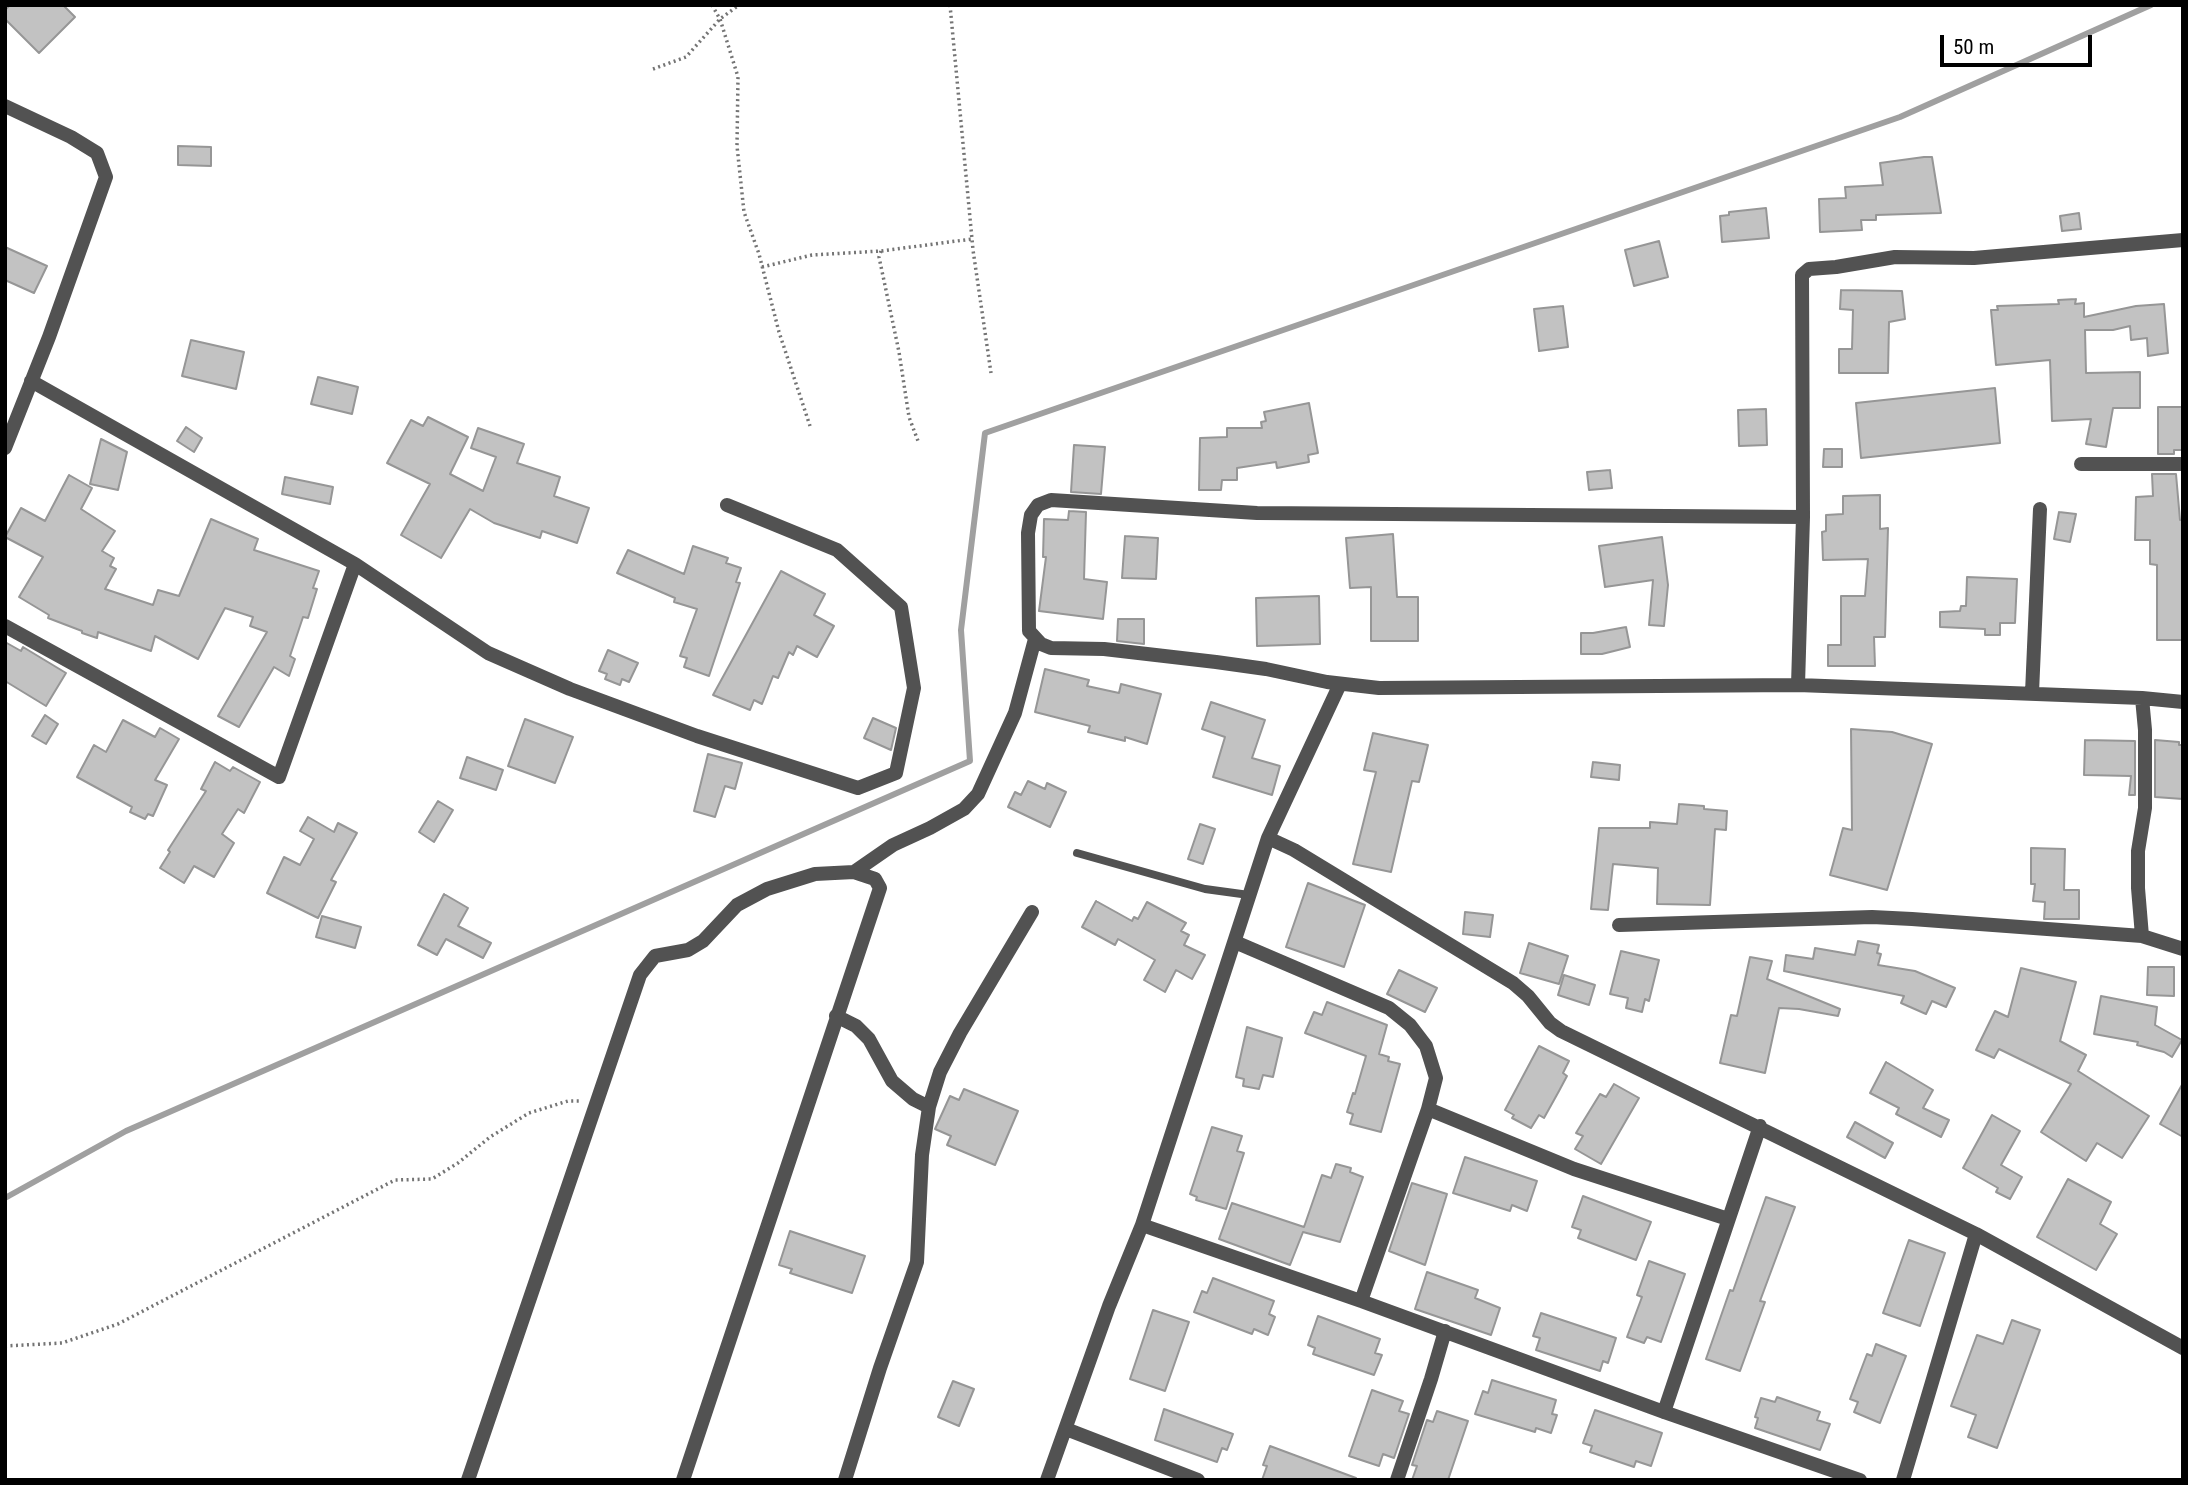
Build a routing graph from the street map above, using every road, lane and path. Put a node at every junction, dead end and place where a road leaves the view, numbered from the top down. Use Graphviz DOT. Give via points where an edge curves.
graph roads {
  1 [pos="712,5"];
  2 [pos="739,5"];
  3 [pos="950,5"];
  4 [pos="720,19"];
  5 [pos="653,69"];
  6 [pos="5,106"];
  7 [pos="972,239"];
  8 [pos="2183,240"];
  9 [pos="881,251"];
  10 [pos="762,267"];
  11 [pos="992,373"];
  12 [pos="31,381"];
  13 [pos="810,426"];
  14 [pos="918,441"];
  15 [pos="5,448"];
  16 [pos="2081,464"];
  17 [pos="2183,464"];
  18 [pos="727,505"];
  19 [pos="2040,509"];
  20 [pos="1802,517"];
  21 [pos="355,564"];
  22 [pos="5,626"];
  23 [pos="1035,639"];
  24 [pos="1340,684"];
  25 [pos="1798,685"];
  26 [pos="2032,693"];
  27 [pos="2142,698"];
  28 [pos="2183,702"];
  29 [pos="1268,838"];
  30 [pos="1077,853"];
  31 [pos="854,872"];
  32 [pos="1249,895"];
  33 [pos="1032,912"];
  34 [pos="1619,925"];
  35 [pos="2142,936"];
  36 [pos="1235,942"];
  37 [pos="2183,949"];
  38 [pos="836,1016"];
  39 [pos="597,1102"];
  40 [pos="929,1107"];
  41 [pos="1428,1109"];
  42 [pos="1759,1126"];
  43 [pos="1728,1219"];
  44 [pos="1142,1226"];
  45 [pos="1976,1234"];
  46 [pos="1361,1301"];
  47 [pos="1445,1331"];
  48 [pos="5,1346"];
  49 [pos="2183,1348"];
  50 [pos="1664,1412"];
  51 [pos="1066,1429"];
  52 [pos="468,1480"];
  53 [pos="683,1480"];
  54 [pos="845,1480"];
  55 [pos="1047,1480"];
  56 [pos="1198,1480"];
  57 [pos="1397,1480"];
  58 [pos="1860,1480"];
  59 [pos="1903,1480"];
  1 -- 4 [label="path"];
  2 -- 4 [label="path"];
  3 -- 7 [label="path"];
  4 -- 5 [label="path" via="686,57"];
  4 -- 10 [label="path" via="738,77 737,146 744,212"];
  6 -- 12 [label="street" via="97,153 106,177"];
  7 -- 9 [label="path"];
  7 -- 11 [label="path"];
  8 -- 20 [label="street" via="1974,258 1895,257 1809,269 1802,275"];
  9 -- 10 [label="path" via="812,255"];
  9 -- 14 [label="path" via="909,417"];
  10 -- 13 [label="path"];
  12 -- 15 [label="street"];
  12 -- 21 [label="street"];
  16 -- 17 [label="street"];
  18 -- 21 [label="street" via="837,550 901,607 914,688 896,773 858,788 756,757 570,689 488,653"];
  19 -- 26 [label="street"];
  20 -- 23 [label="street" via="1257,513 1051,500 1038,505 1031,515 1028,533 1028,620"];
  20 -- 25 [label="street"];
  21 -- 22 [label="street" via="279,777"];
  23 -- 24 [label="street" via="1051,648 1216,662"];
  23 -- 31 [label="street" via="1015,713 978,794 964,808 893,845"];
  24 -- 25 [label="street" via="1399,688"];
  24 -- 29 [label="street"];
  25 -- 26 [label="street"];
  26 -- 27 [label="street"];
  27 -- 28 [label="street"];
  27 -- 35 [label="street" via="2145,808 2138,888"];
  29 -- 32 [label="street"];
  29 -- 42 [label="street" via="1513,983 1561,1031"];
  30 -- 32 [label="lane" via="1205,888"];
  31 -- 38 [label="street" via="876,879 880,888"];
  31 -- 39 [label="street" via="816,874 767,889 737,905 703,942 655,956 640,975"];
  32 -- 36 [label="street"];
  33 -- 40 [label="street" via="960,1032"];
  34 -- 35 [label="street" via="1872,917"];
  35 -- 37 [label="street"];
  36 -- 41 [label="street" via="1389,1008 1410,1025 1426,1046 1436,1078"];
  36 -- 44 [label="street"];
  38 -- 40 [label="street" via="869,1039 892,1081"];
  38 -- 53 [label="street"];
  39 -- 48 [label="path" via="568,1101 530,1113 432,1179 395,1180 118,1324 62,1343"];
  39 -- 52 [label="street"];
  40 -- 54 [label="street" via="917,1262"];
  41 -- 43 [label="street" via="1574,1168"];
  41 -- 46 [label="street"];
  42 -- 43 [label="street"];
  42 -- 45 [label="street"];
  43 -- 50 [label="street"];
  44 -- 46 [label="street"];
  44 -- 51 [label="street"];
  45 -- 49 [label="street"];
  45 -- 59 [label="street"];
  46 -- 47 [label="street"];
  47 -- 50 [label="street"];
  47 -- 57 [label="street"];
  50 -- 58 [label="street"];
  51 -- 55 [label="street"];
  51 -- 56 [label="street"];
}
